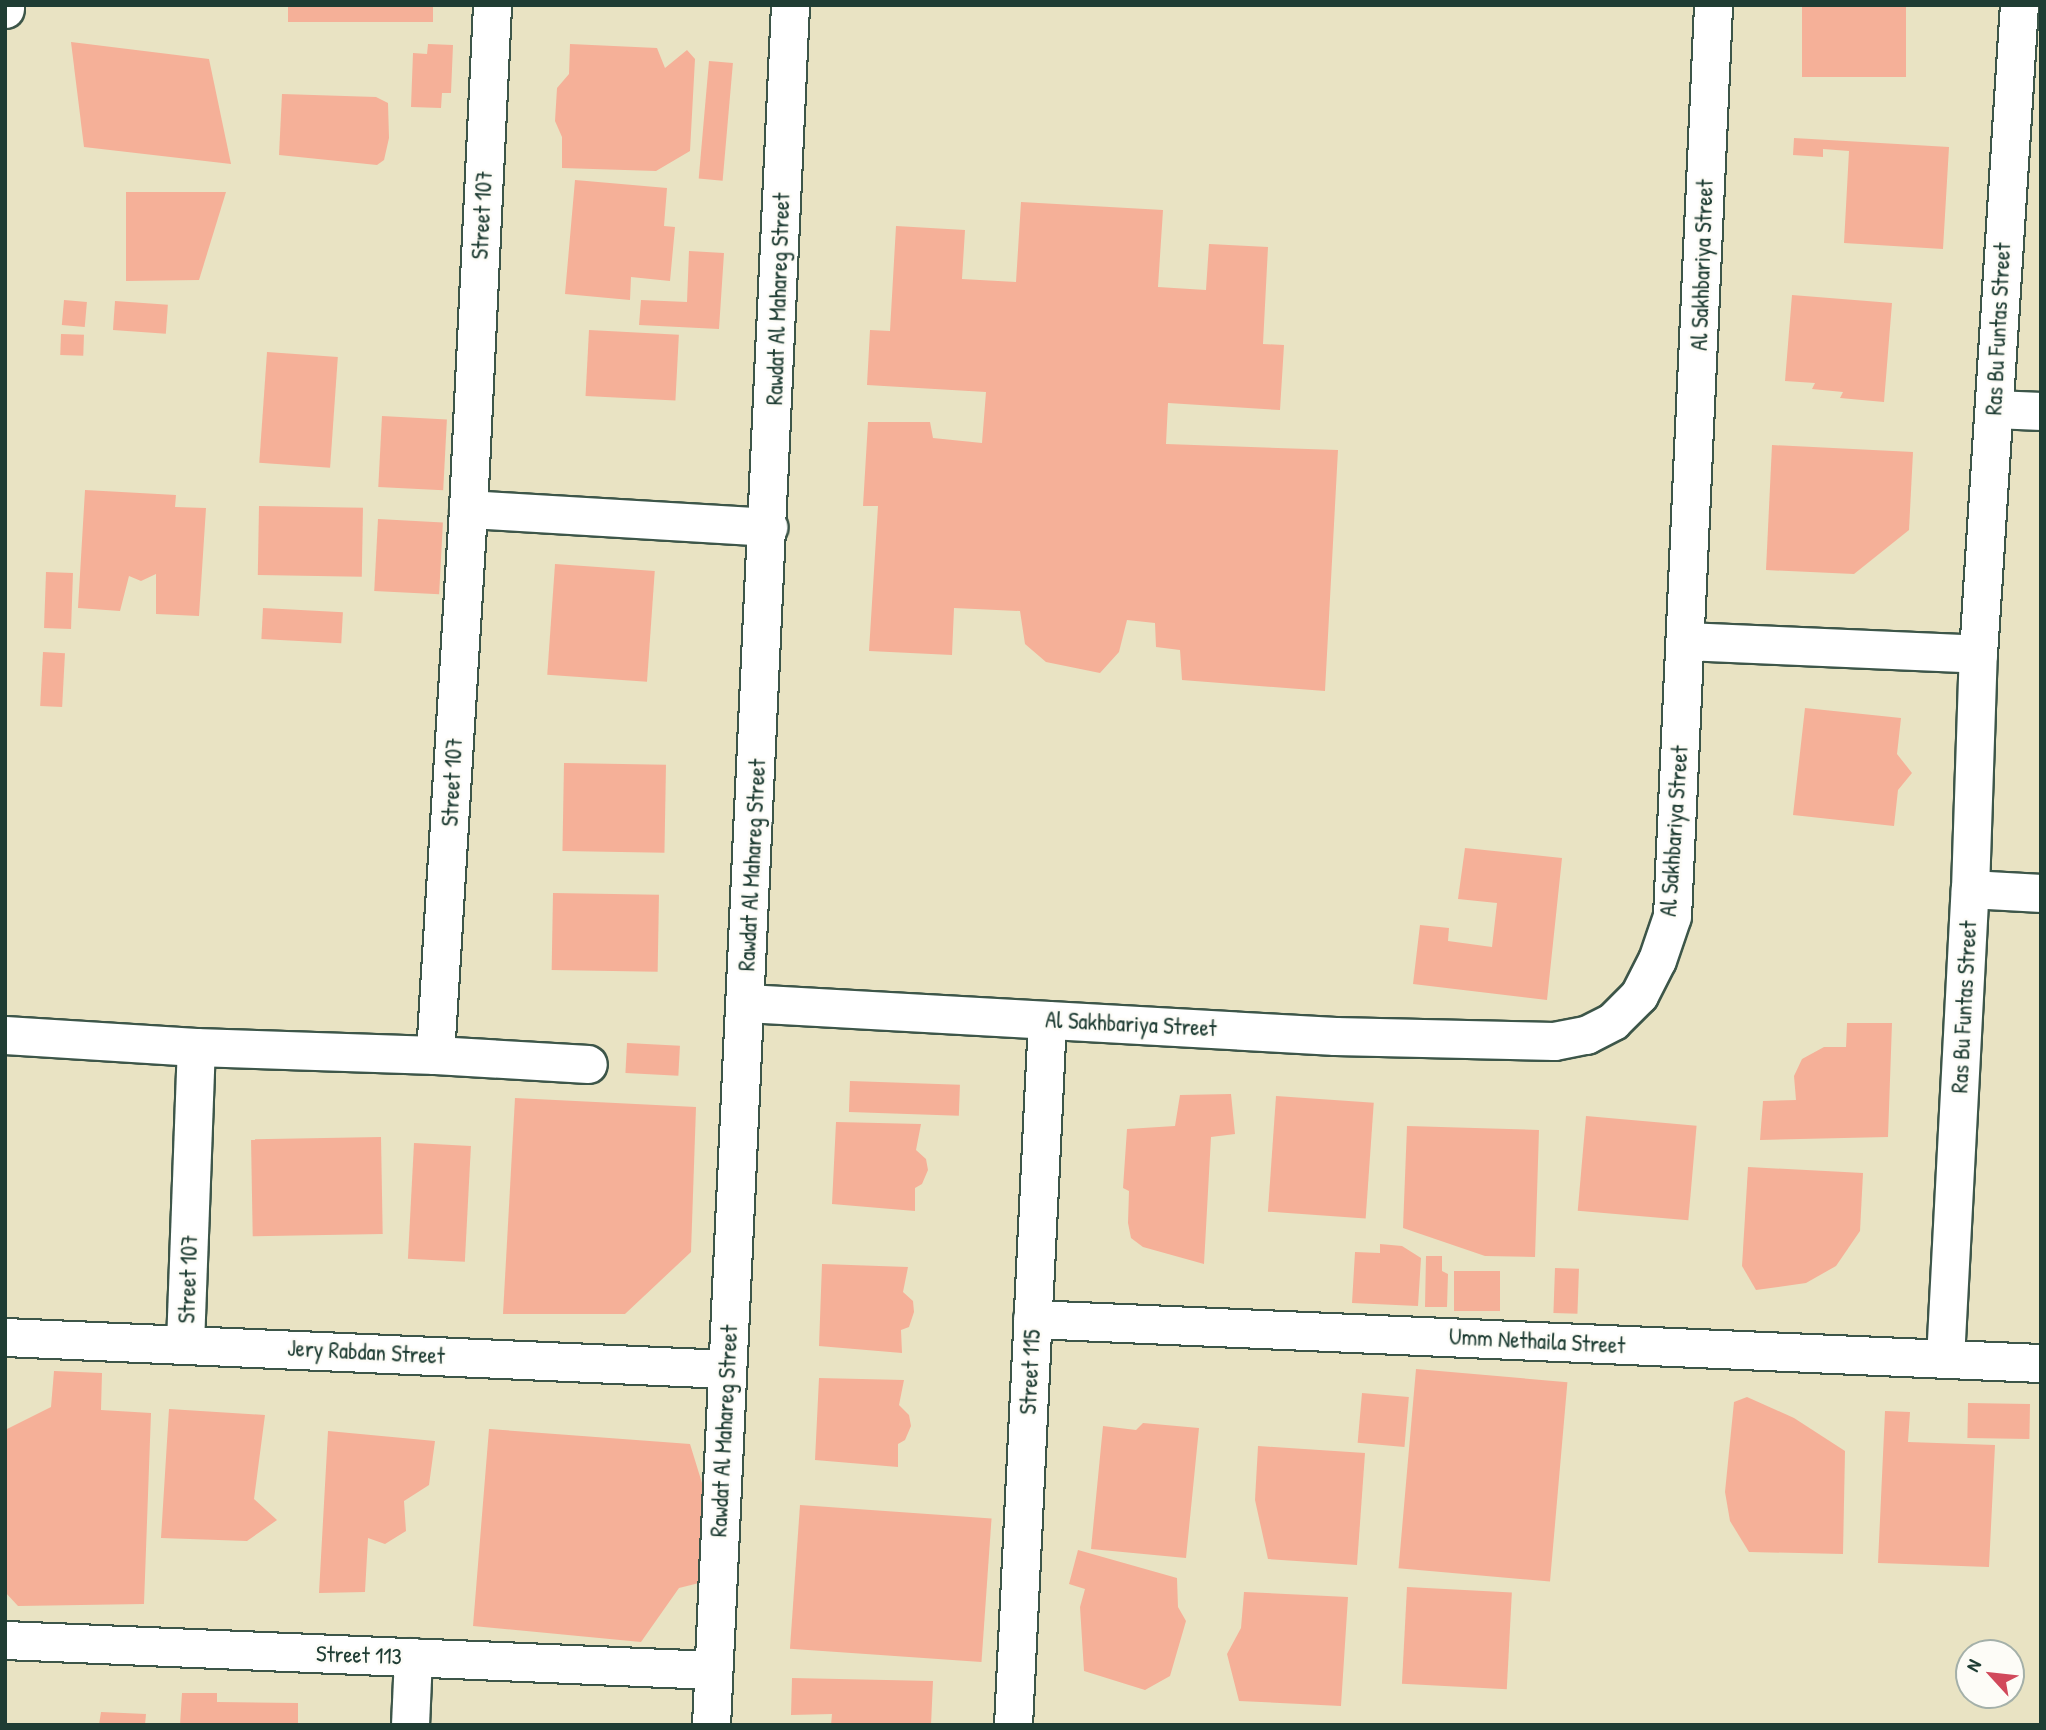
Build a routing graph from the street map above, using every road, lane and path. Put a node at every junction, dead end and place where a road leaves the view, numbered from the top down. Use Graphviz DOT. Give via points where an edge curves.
graph roads {
  1 [pos="492,5"];
  2 [pos="790,5"];
  3 [pos="1713,5"];
  4 [pos="2019,5"];
  5 [pos="1994,409"];
  6 [pos="2041,411"];
  7 [pos="468,509"];
  8 [pos="768,527"];
  9 [pos="1686,640"];
  10 [pos="1978,654"];
  11 [pos="1970,889"];
  12 [pos="2041,893"];
  13 [pos="746,1003"];
  14 [pos="1047,1020"];
  15 [pos="5,1035"];
  16 [pos="196,1047"];
  17 [pos="435,1055"];
  18 [pos="588,1064"];
  19 [pos="1032,1319"];
  20 [pos="5,1337"];
  21 [pos="185,1344"];
  22 [pos="1945,1359"];
  23 [pos="2041,1363"];
  24 [pos="727,1369"];
  25 [pos="5,1640"];
  26 [pos="413,1657"];
  27 [pos="713,1670"];
  28 [pos="410,1725"];
  29 [pos="710,1725"];
  30 [pos="1013,1725"];
  1 -- 7 [label="street, Street 107"];
  2 -- 8 [label="street, Rawdat Al Mahareg Street"];
  3 -- 9 [label="street, Al Sakhbariya Street"];
  4 -- 5 [label="street, Ras Bu Funtas Street"];
  5 -- 6 [label="street"];
  5 -- 10 [label="street, Ras Bu Funtas Street"];
  7 -- 8 [label="street"];
  7 -- 17 [label="street, Street 107"];
  8 -- 13 [label="street, Rawdat Al Mahareg Street"];
  9 -- 10 [label="street"];
  9 -- 14 [label="street, Al Sakhbariya Street" via="1672,916 1639,995 1613,1021 1586,1035 1554,1041 1335,1036"];
  10 -- 11 [label="street, Ras Bu Funtas Street"];
  11 -- 12 [label="street"];
  11 -- 22 [label="street, Ras Bu Funtas Street"];
  13 -- 14 [label="street, Al Sakhbariya Street"];
  13 -- 24 [label="street, Rawdat Al Mahareg Street"];
  14 -- 19 [label="street, Street 115"];
  15 -- 16 [label="street"];
  16 -- 17 [label="street"];
  16 -- 21 [label="street, Street 107"];
  17 -- 18 [label="street"];
  19 -- 22 [label="street, Umm Nethaila Street"];
  19 -- 30 [label="street, Street 115"];
  20 -- 21 [label="street, Jery Rabdan Street"];
  21 -- 24 [label="street, Jery Rabdan Street"];
  22 -- 23 [label="street, Umm Nethaila Street"];
  24 -- 27 [label="street, Rawdat Al Mahareg Street"];
  25 -- 26 [label="street, Street 113"];
  26 -- 27 [label="street, Street 113"];
  26 -- 28 [label="street"];
  27 -- 29 [label="street, Rawdat Al Mahareg Street"];
}
